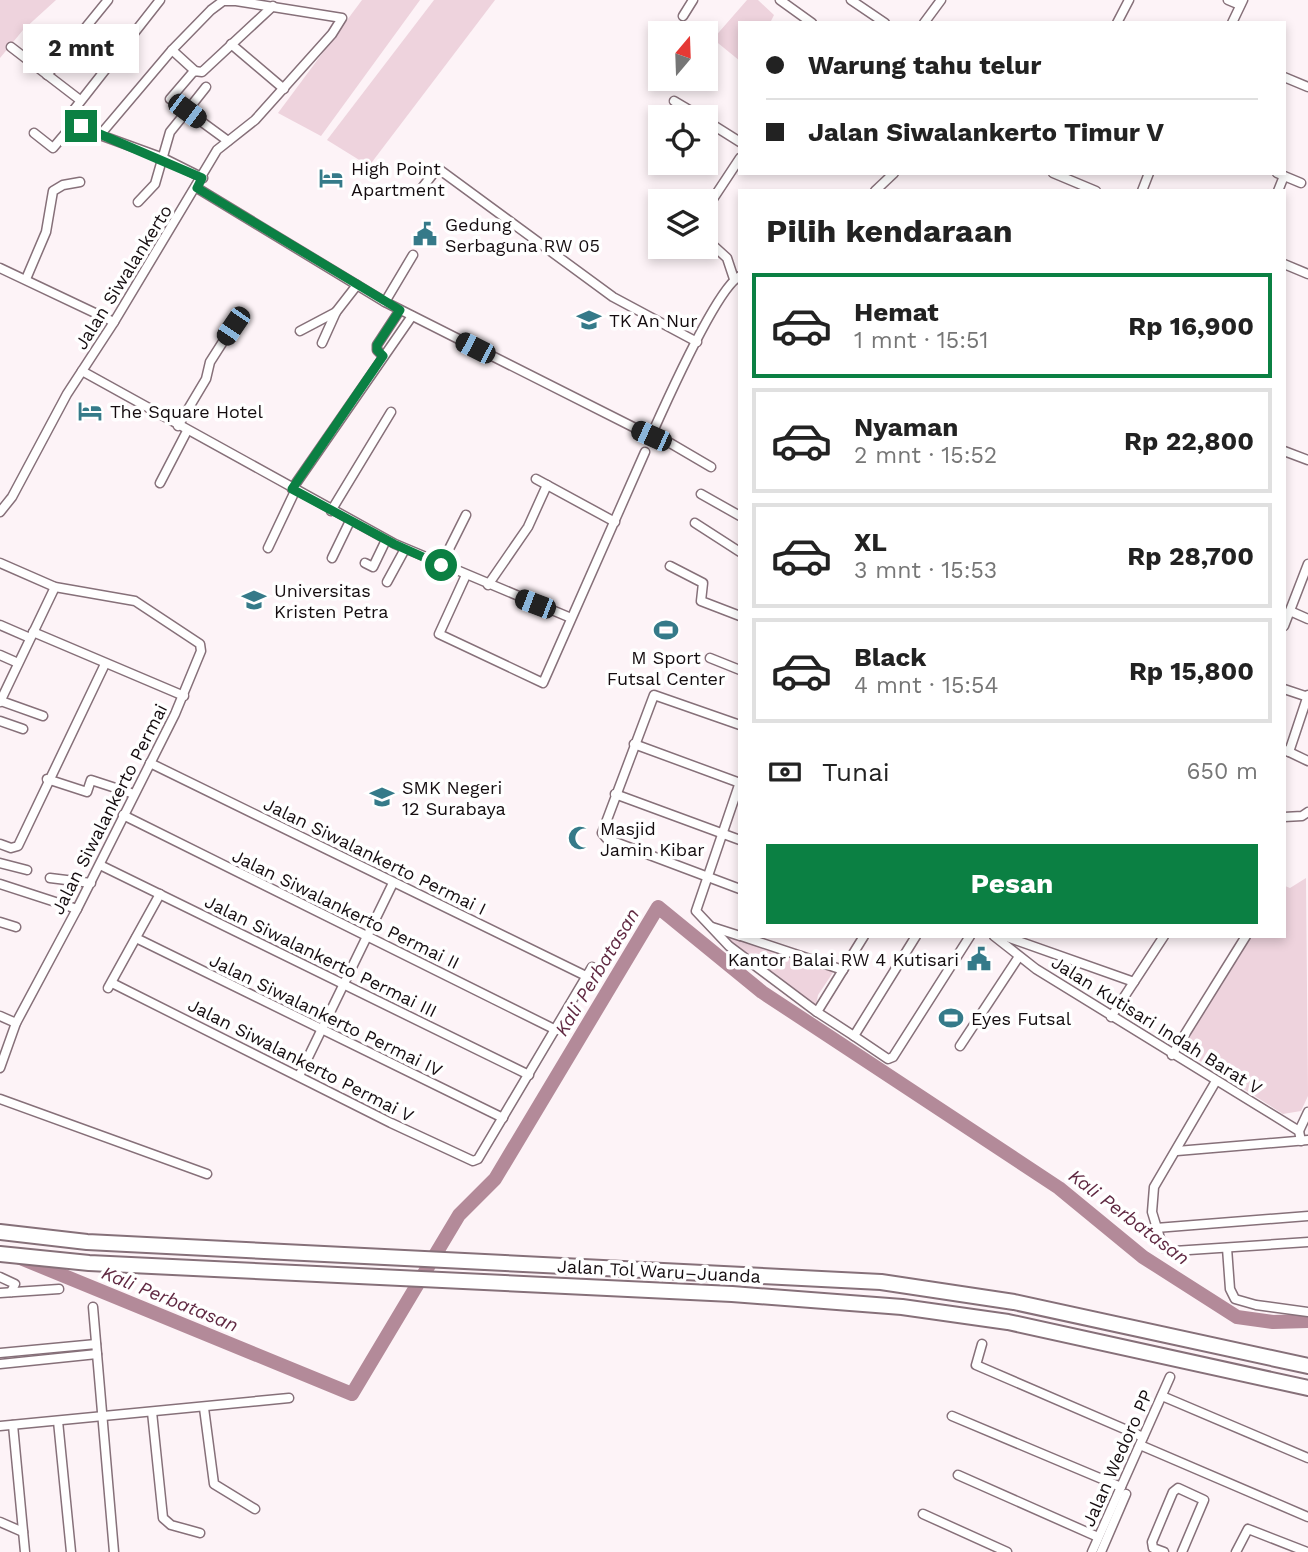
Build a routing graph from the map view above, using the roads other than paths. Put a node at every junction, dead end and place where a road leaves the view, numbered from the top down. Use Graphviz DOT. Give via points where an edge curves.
graph roads {
  1 [pos="108,0"];
  2 [pos="160,0"];
  3 [pos="693,0"];
  4 [pos="780,0"];
  5 [pos="851,0"];
  6 [pos="941,0"];
  7 [pos="1129,0"];
  8 [pos="1228,0"];
  9 [pos="227,1"];
  10 [pos="1241,3"];
  11 [pos="273,6"];
  12 [pos="683,16"];
  13 [pos="809,21"];
  14 [pos="882,21"];
  15 [pos="925,21"];
  16 [pos="1118,21"];
  17 [pos="1233,21"];
  18 [pos="231,44"];
  19 [pos="11,47"];
  20 [pos="172,50"];
  21 [pos="195,71"];
  22 [pos="47,75"];
  23 [pos="1286,78"];
  24 [pos="206,87"];
  25 [pos="1308,87"];
  26 [pos="284,89"];
  27 [pos="170,99"];
  28 [pos="80,100"];
  29 [pos="674,101"];
  30 [pos="681,105"];
  31 [pos="187,111"];
  32 [pos="75,122"];
  33 [pos="718,128"];
  34 [pos="34,133"];
  35 [pos="100,135"];
  36 [pos="228,141"];
  37 [pos="738,141"];
  38 [pos="163,159"];
  39 [pos="738,161"];
  40 [pos="892,175"];
  41 [pos="1280,175"];
  42 [pos="1074,177"];
  43 [pos="202,178"];
  44 [pos="80,182"];
  45 [pos="1301,183"];
  46 [pos="197,188"];
  47 [pos="422,188"];
  48 [pos="877,189"];
  49 [pos="1093,189"];
  50 [pos="718,191"];
  51 [pos="138,202"];
  52 [pos="718,250"];
  53 [pos="413,255"];
  54 [pos="1286,265"];
  55 [pos="0,268"];
  56 [pos="1308,274"];
  57 [pos="737,278"];
  58 [pos="26,279"];
  59 [pos="357,285"];
  60 [pos="385,302"];
  61 [pos="400,310"];
  62 [pos="336,312"];
  63 [pos="412,316"];
  64 [pos="114,322"];
  65 [pos="233,326"];
  66 [pos="300,331"];
  67 [pos="697,342"];
  68 [pos="322,343"];
  69 [pos="383,356"];
  70 [pos="82,370"];
  71 [pos="391,412"];
  72 [pos="178,426"];
  73 [pos="187,431"];
  74 [pos="652,435"];
  75 [pos="1286,452"];
  76 [pos="1308,460"];
  77 [pos="711,467"];
  78 [pos="536,479"];
  79 [pos="160,483"];
  80 [pos="547,485"];
  81 [pos="294,490"];
  82 [pos="701,495"];
  83 [pos="331,511"];
  84 [pos="0,512"];
  85 [pos="466,515"];
  86 [pos="738,515"];
  87 [pos="350,521"];
  88 [pos="615,522"];
  89 [pos="695,523"];
  90 [pos="386,540"];
  91 [pos="268,548"];
  92 [pos="405,549"];
  93 [pos="738,551"];
  94 [pos="332,558"];
  95 [pos="0,563"];
  96 [pos="365,563"];
  97 [pos="1308,564"];
  98 [pos="441,565"];
  99 [pos="670,566"];
  100 [pos="466,575"];
  101 [pos="387,582"];
  102 [pos="488,585"];
  103 [pos="55,587"];
  104 [pos="1290,611"];
  105 [pos="738,615"];
  106 [pos="572,618"];
  107 [pos="1308,619"];
  108 [pos="1286,621"];
  109 [pos="0,625"];
  110 [pos="31,635"];
  111 [pos="0,655"];
  112 [pos="710,658"];
  113 [pos="19,663"];
  114 [pos="105,664"];
  115 [pos="738,669"];
  116 [pos="1286,690"];
  117 [pos="184,696"];
  118 [pos="1308,696"];
  119 [pos="0,701"];
  120 [pos="43,716"];
  121 [pos="0,721"];
  122 [pos="738,724"];
  123 [pos="23,729"];
  124 [pos="634,744"];
  125 [pos="1287,751"];
  126 [pos="1308,761"];
  127 [pos="150,763"];
  128 [pos="47,779"];
  129 [pos="738,781"];
  130 [pos="738,788"];
  131 [pos="134,794"];
  132 [pos="615,794"];
  133 [pos="1308,812"];
  134 [pos="123,815"];
  135 [pos="1286,817"];
  136 [pos="722,833"];
  137 [pos="738,839"];
  138 [pos="0,844"];
  139 [pos="0,863"];
  140 [pos="100,865"];
  141 [pos="27,870"];
  142 [pos="706,877"];
  143 [pos="50,878"];
  144 [pos="91,883"];
  145 [pos="393,883"];
  146 [pos="0,884"];
  147 [pos="738,888"];
  148 [pos="160,894"];
  149 [pos="77,909"];
  150 [pos="0,922"];
  151 [pos="709,926"];
  152 [pos="16,927"];
  153 [pos="738,935"];
  154 [pos="368,937"];
  155 [pos="136,938"];
  156 [pos="747,938"];
  157 [pos="863,938"];
  158 [pos="915,938"];
  159 [pos="969,938"];
  160 [pos="996,938"];
  161 [pos="1010,938"];
  162 [pos="1162,938"];
  163 [pos="1244,938"];
  164 [pos="1018,958"];
  165 [pos="592,967"];
  166 [pos="843,970"];
  167 [pos="586,976"];
  168 [pos="1134,982"];
  169 [pos="343,984"];
  170 [pos="817,1012"];
  171 [pos="0,1016"];
  172 [pos="1111,1017"];
  173 [pos="16,1023"];
  174 [pos="320,1030"];
  175 [pos="556,1030"];
  176 [pos="853,1036"];
  177 [pos="960,1046"];
  178 [pos="3,1051"];
  179 [pos="1172,1055"];
  180 [pos="0,1068"];
  181 [pos="529,1075"];
  182 [pos="299,1076"];
  183 [pos="1216,1081"];
  184 [pos="0,1099"];
  185 [pos="1308,1112"];
  186 [pos="503,1118"];
  187 [pos="1299,1131"];
  188 [pos="1304,1140"];
  189 [pos="1177,1150"];
  190 [pos="207,1174"];
  191 [pos="1308,1216"];
  192 [pos="1156,1228"];
  193 [pos="0,1232"];
  194 [pos="1308,1242"];
  195 [pos="1227,1248"];
  196 [pos="0,1254"];
  197 [pos="0,1277"];
  198 [pos="59,1289"];
  199 [pos="0,1293"];
  200 [pos="10,1293"];
  201 [pos="93,1307"];
  202 [pos="1308,1312"];
  203 [pos="96,1343"];
  204 [pos="982,1344"];
  205 [pos="72,1346"];
  206 [pos="0,1353"];
  207 [pos="97,1354"];
  208 [pos="73,1356"];
  209 [pos="0,1364"];
  210 [pos="1308,1366"];
  211 [pos="1170,1377"];
  212 [pos="1308,1388"];
  213 [pos="1162,1396"];
  214 [pos="289,1398"];
  215 [pos="204,1408"];
  216 [pos="152,1412"];
  217 [pos="952,1416"];
  218 [pos="103,1417"];
  219 [pos="58,1421"];
  220 [pos="13,1425"];
  221 [pos="0,1426"];
  222 [pos="1141,1441"];
  223 [pos="1308,1458"];
  224 [pos="958,1475"];
  225 [pos="1124,1491"];
  226 [pos="255,1509"];
  227 [pos="923,1514"];
  228 [pos="1308,1517"];
  229 [pos="0,1522"];
  230 [pos="23,1532"];
  231 [pos="200,1533"];
  232 [pos="1098,1537"];
  233 [pos="25,1552"];
  234 [pos="71,1552"];
  235 [pos="114,1552"];
  236 [pos="1007,1552"];
  237 [pos="1091,1552"];
  238 [pos="1101,1552"];
  239 [pos="1164,1552"];
  240 [pos="1182,1552"];
  241 [pos="1236,1552"];
  242 [pos="1307,1552"];
  1 -- 22 [label="street"];
  2 -- 28 [label="street"];
  3 -- 12 [label="street"];
  4 -- 13 [label="street"];
  5 -- 14 [label="street"];
  6 -- 15 [label="street"];
  7 -- 16 [label="street"];
  8 -- 10 [label="street"];
  9 -- 11 [label="street"];
  9 -- 20 [label="street" via="217,5"];
  10 -- 17 [label="street"];
  11 -- 18 [label="street"];
  11 -- 26 [label="street, Jalan Siwalankerto" via="342,18"];
  18 -- 21 [label="street" via="202,72"];
  18 -- 26 [label="street"];
  19 -- 22 [label="street"];
  20 -- 21 [label="street"];
  20 -- 35 [label="street"];
  21 -- 27 [label="street"];
  22 -- 28 [label="street"];
  23 -- 25 [label="street"];
  24 -- 31 [label="street"];
  26 -- 36 [label="street, Jalan Siwalankerto" via="244,131"];
  28 -- 32 [label="street" via="69,114"];
  29 -- 30 [label="street"];
  31 -- 36 [label="street"];
  31 -- 38 [label="street" via="170,132"];
  32 -- 34 [label="street" via="53,148"];
  32 -- 35 [label="street"];
  33 -- 37 [label="street"];
  35 -- 38 [label="street"];
  36 -- 43 [label="street, Jalan Siwalankerto" via="217,150"];
  38 -- 43 [label="street"];
  38 -- 51 [label="street" via="155,184"];
  39 -- 50 [label="street"];
  40 -- 48 [label="street"];
  41 -- 45 [label="street"];
  42 -- 49 [label="street"];
  43 -- 46 [label="street, Jalan Siwalankerto"];
  44 -- 58 [label="street" via="53,191 46,232"];
  46 -- 59 [label="street"];
  46 -- 64 [label="street, Jalan Siwalankerto"];
  47 -- 67 [label="street" via="440,170 641,314"];
  52 -- 57 [label="street"];
  53 -- 60 [label="street"];
  54 -- 56 [label="street"];
  55 -- 58 [label="street"];
  57 -- 67 [label="street"];
  58 -- 64 [label="street"];
  59 -- 60 [label="street"];
  59 -- 62 [label="street"];
  60 -- 61 [label="street"];
  61 -- 63 [label="street"];
  61 -- 69 [label="street" via="377,345"];
  62 -- 66 [label="street"];
  62 -- 68 [label="street"];
  63 -- 69 [label="street"];
  63 -- 74 [label="street"];
  64 -- 70 [label="street, Jalan Siwalankerto"];
  65 -- 72 [label="street"];
  67 -- 74 [label="street"];
  69 -- 81 [label="street"];
  70 -- 72 [label="street"];
  70 -- 84 [label="street, Jalan Siwalankerto"];
  71 -- 83 [label="street"];
  72 -- 73 [label="street"];
  73 -- 79 [label="street"];
  73 -- 81 [label="street"];
  74 -- 77 [label="street"];
  74 -- 88 [label="street"];
  75 -- 76 [label="street"];
  78 -- 80 [label="street"];
  80 -- 88 [label="street"];
  80 -- 102 [label="street" via="528,527"];
  81 -- 83 [label="street"];
  81 -- 91 [label="street"];
  82 -- 86 [label="street"];
  83 -- 87 [label="street"];
  85 -- 98 [label="street"];
  87 -- 90 [label="street"];
  87 -- 94 [label="street"];
  88 -- 106 [label="street"];
  89 -- 93 [label="street"];
  90 -- 92 [label="street"];
  90 -- 96 [label="street" via="373,567"];
  92 -- 98 [label="street"];
  92 -- 101 [label="street"];
  95 -- 103 [label="street"];
  97 -- 104 [label="street"];
  98 -- 100 [label="street"];
  99 -- 105 [label="street" via="703,583 702,601"];
  100 -- 102 [label="street"];
  100 -- 106 [label="street" via="439,635 541,683"];
  102 -- 106 [label="street"];
  103 -- 110 [label="street"];
  103 -- 117 [label="street, Jalan Siwalankerto Permai" via="135,601 200,644 200,657"];
  104 -- 107 [label="street"];
  104 -- 108 [label="street"];
  109 -- 110 [label="street"];
  110 -- 113 [label="street"];
  110 -- 114 [label="street"];
  111 -- 113 [label="street"];
  112 -- 115 [label="street"];
  113 -- 119 [label="street"];
  114 -- 117 [label="street"];
  114 -- 128 [label="street"];
  116 -- 118 [label="street"];
  117 -- 127 [label="street, Jalan Siwalankerto Permai"];
  118 -- 125 [label="street"];
  119 -- 120 [label="street"];
  121 -- 123 [label="street"];
  122 -- 124 [label="street" via="659,695 653,697"];
  124 -- 129 [label="street"];
  124 -- 132 [label="street"];
  125 -- 126 [label="street"];
  127 -- 131 [label="street, Jalan Siwalankerto Permai"];
  127 -- 145 [label="street, Jalan Siwalankerto Permai I"];
  128 -- 131 [label="street" via="87,792 91,780"];
  128 -- 138 [label="street" via="18,846"];
  130 -- 136 [label="street"];
  131 -- 134 [label="street, Jalan Siwalankerto Permai"];
  132 -- 136 [label="street"];
  132 -- 142 [label="street" via="604,837"];
  133 -- 135 [label="street"];
  134 -- 140 [label="street, Jalan Siwalankerto Permai"];
  134 -- 154 [label="street, Jalan Siwalankerto Permai II"];
  136 -- 137 [label="street"];
  136 -- 142 [label="street"];
  139 -- 141 [label="street"];
  140 -- 144 [label="street, Jalan Siwalankerto Permai"];
  140 -- 148 [label="street, Jalan Siwalankerto Permai III"];
  142 -- 147 [label="street"];
  142 -- 151 [label="street" via="696,911"];
  143 -- 144 [label="street"];
  144 -- 149 [label="street, Jalan Siwalankerto Permai"];
  145 -- 154 [label="street"];
  145 -- 167 [label="street, Jalan Siwalankerto Permai I"];
  146 -- 149 [label="street"];
  148 -- 155 [label="street"];
  148 -- 169 [label="street, Jalan Siwalankerto Permai III"];
  149 -- 173 [label="street, Jalan Siwalankerto Permai"];
  150 -- 152 [label="street"];
  151 -- 153 [label="street"];
  151 -- 170 [label="street"];
  154 -- 169 [label="street"];
  154 -- 175 [label="street, Jalan Siwalankerto Permai II"];
  155 -- 174 [label="street, Jalan Siwalankerto Permai IV"];
  155 -- 182 [label="street, Jalan Siwalankerto Permai V" via="110,986"];
  156 -- 166 [label="street"];
  157 -- 166 [label="street"];
  158 -- 176 [label="street"];
  159 -- 176 [label="street" via="893,1057 887,1058"];
  160 -- 164 [label="street, Jalan Kutisari Indah Barat V"];
  161 -- 168 [label="street, Jalan Kutisari Indah Barat V"];
  162 -- 168 [label="street"];
  163 -- 179 [label="street"];
  164 -- 172 [label="street, Jalan Kutisari Indah Barat V"];
  164 -- 177 [label="street"];
  165 -- 167 [label="street"];
  166 -- 170 [label="street"];
  167 -- 175 [label="street"];
  168 -- 172 [label="street"];
  169 -- 174 [label="street"];
  169 -- 181 [label="street, Jalan Siwalankerto Permai III"];
  170 -- 176 [label="street"];
  171 -- 173 [label="street"];
  172 -- 179 [label="street, Jalan Kutisari Indah Barat V"];
  173 -- 178 [label="street, Jalan Siwalankerto Permai"];
  174 -- 182 [label="street"];
  174 -- 186 [label="street, Jalan Siwalankerto Permai IV"];
  175 -- 181 [label="street"];
  178 -- 180 [label="street, Jalan Siwalankerto Permai"];
  179 -- 183 [label="street, Jalan Kutisari Indah Barat V"];
  181 -- 186 [label="street"];
  182 -- 186 [label="street, Jalan Siwalankerto Permai V" via="468,1160 478,1159"];
  183 -- 187 [label="street, Jalan Kutisari Indah Barat V"];
  183 -- 189 [label="street"];
  184 -- 190 [label="street"];
  185 -- 187 [label="street"];
  187 -- 188 [label="street"];
  188 -- 189 [label="street"];
  189 -- 192 [label="street" via="1152,1196"];
  191 -- 192 [label="street"];
  192 -- 195 [label="street" via="1163,1248 1169,1251"];
  193 -- 210 [label="highway, Jalan Tol Waru–Juanda" via="87,1242 881,1282 1014,1302"];
  194 -- 195 [label="street"];
  195 -- 202 [label="street" via="1235,1299"];
  196 -- 212 [label="highway, Jalan Tol Waru–Juanda" via="89,1263 902,1307 1008,1322"];
  197 -- 200 [label="street" via="15,1284"];
  198 -- 200 [label="street"];
  199 -- 200 [label="street"];
  201 -- 203 [label="street"];
  203 -- 205 [label="street"];
  203 -- 207 [label="street"];
  204 -- 222 [label="street" via="976,1365"];
  205 -- 206 [label="street"];
  205 -- 208 [label="street"];
  207 -- 208 [label="street"];
  207 -- 218 [label="street"];
  208 -- 209 [label="street"];
  211 -- 213 [label="street, Jalan Wedoro PP"];
  213 -- 222 [label="street, Jalan Wedoro PP"];
  213 -- 223 [label="street"];
  214 -- 215 [label="street"];
  215 -- 216 [label="street"];
  215 -- 226 [label="street" via="214,1484"];
  216 -- 218 [label="street"];
  216 -- 231 [label="street" via="163,1518"];
  217 -- 225 [label="street"];
  218 -- 219 [label="street"];
  218 -- 235 [label="street"];
  219 -- 220 [label="street"];
  219 -- 234 [label="street"];
  220 -- 221 [label="street"];
  220 -- 230 [label="street"];
  222 -- 225 [label="street, Jalan Wedoro PP"];
  222 -- 228 [label="street"];
  224 -- 232 [label="street"];
  225 -- 232 [label="street, Jalan Wedoro PP"];
  225 -- 238 [label="street"];
  227 -- 236 [label="street"];
  229 -- 230 [label="street"];
  230 -- 233 [label="street"];
  232 -- 237 [label="street, Jalan Wedoro PP"];
  239 -- 240 [label="street" via="1153,1548 1152,1542 1172,1492 1178,1488 1204,1500"];
  241 -- 242 [label="street" via="1248,1529"];
}
